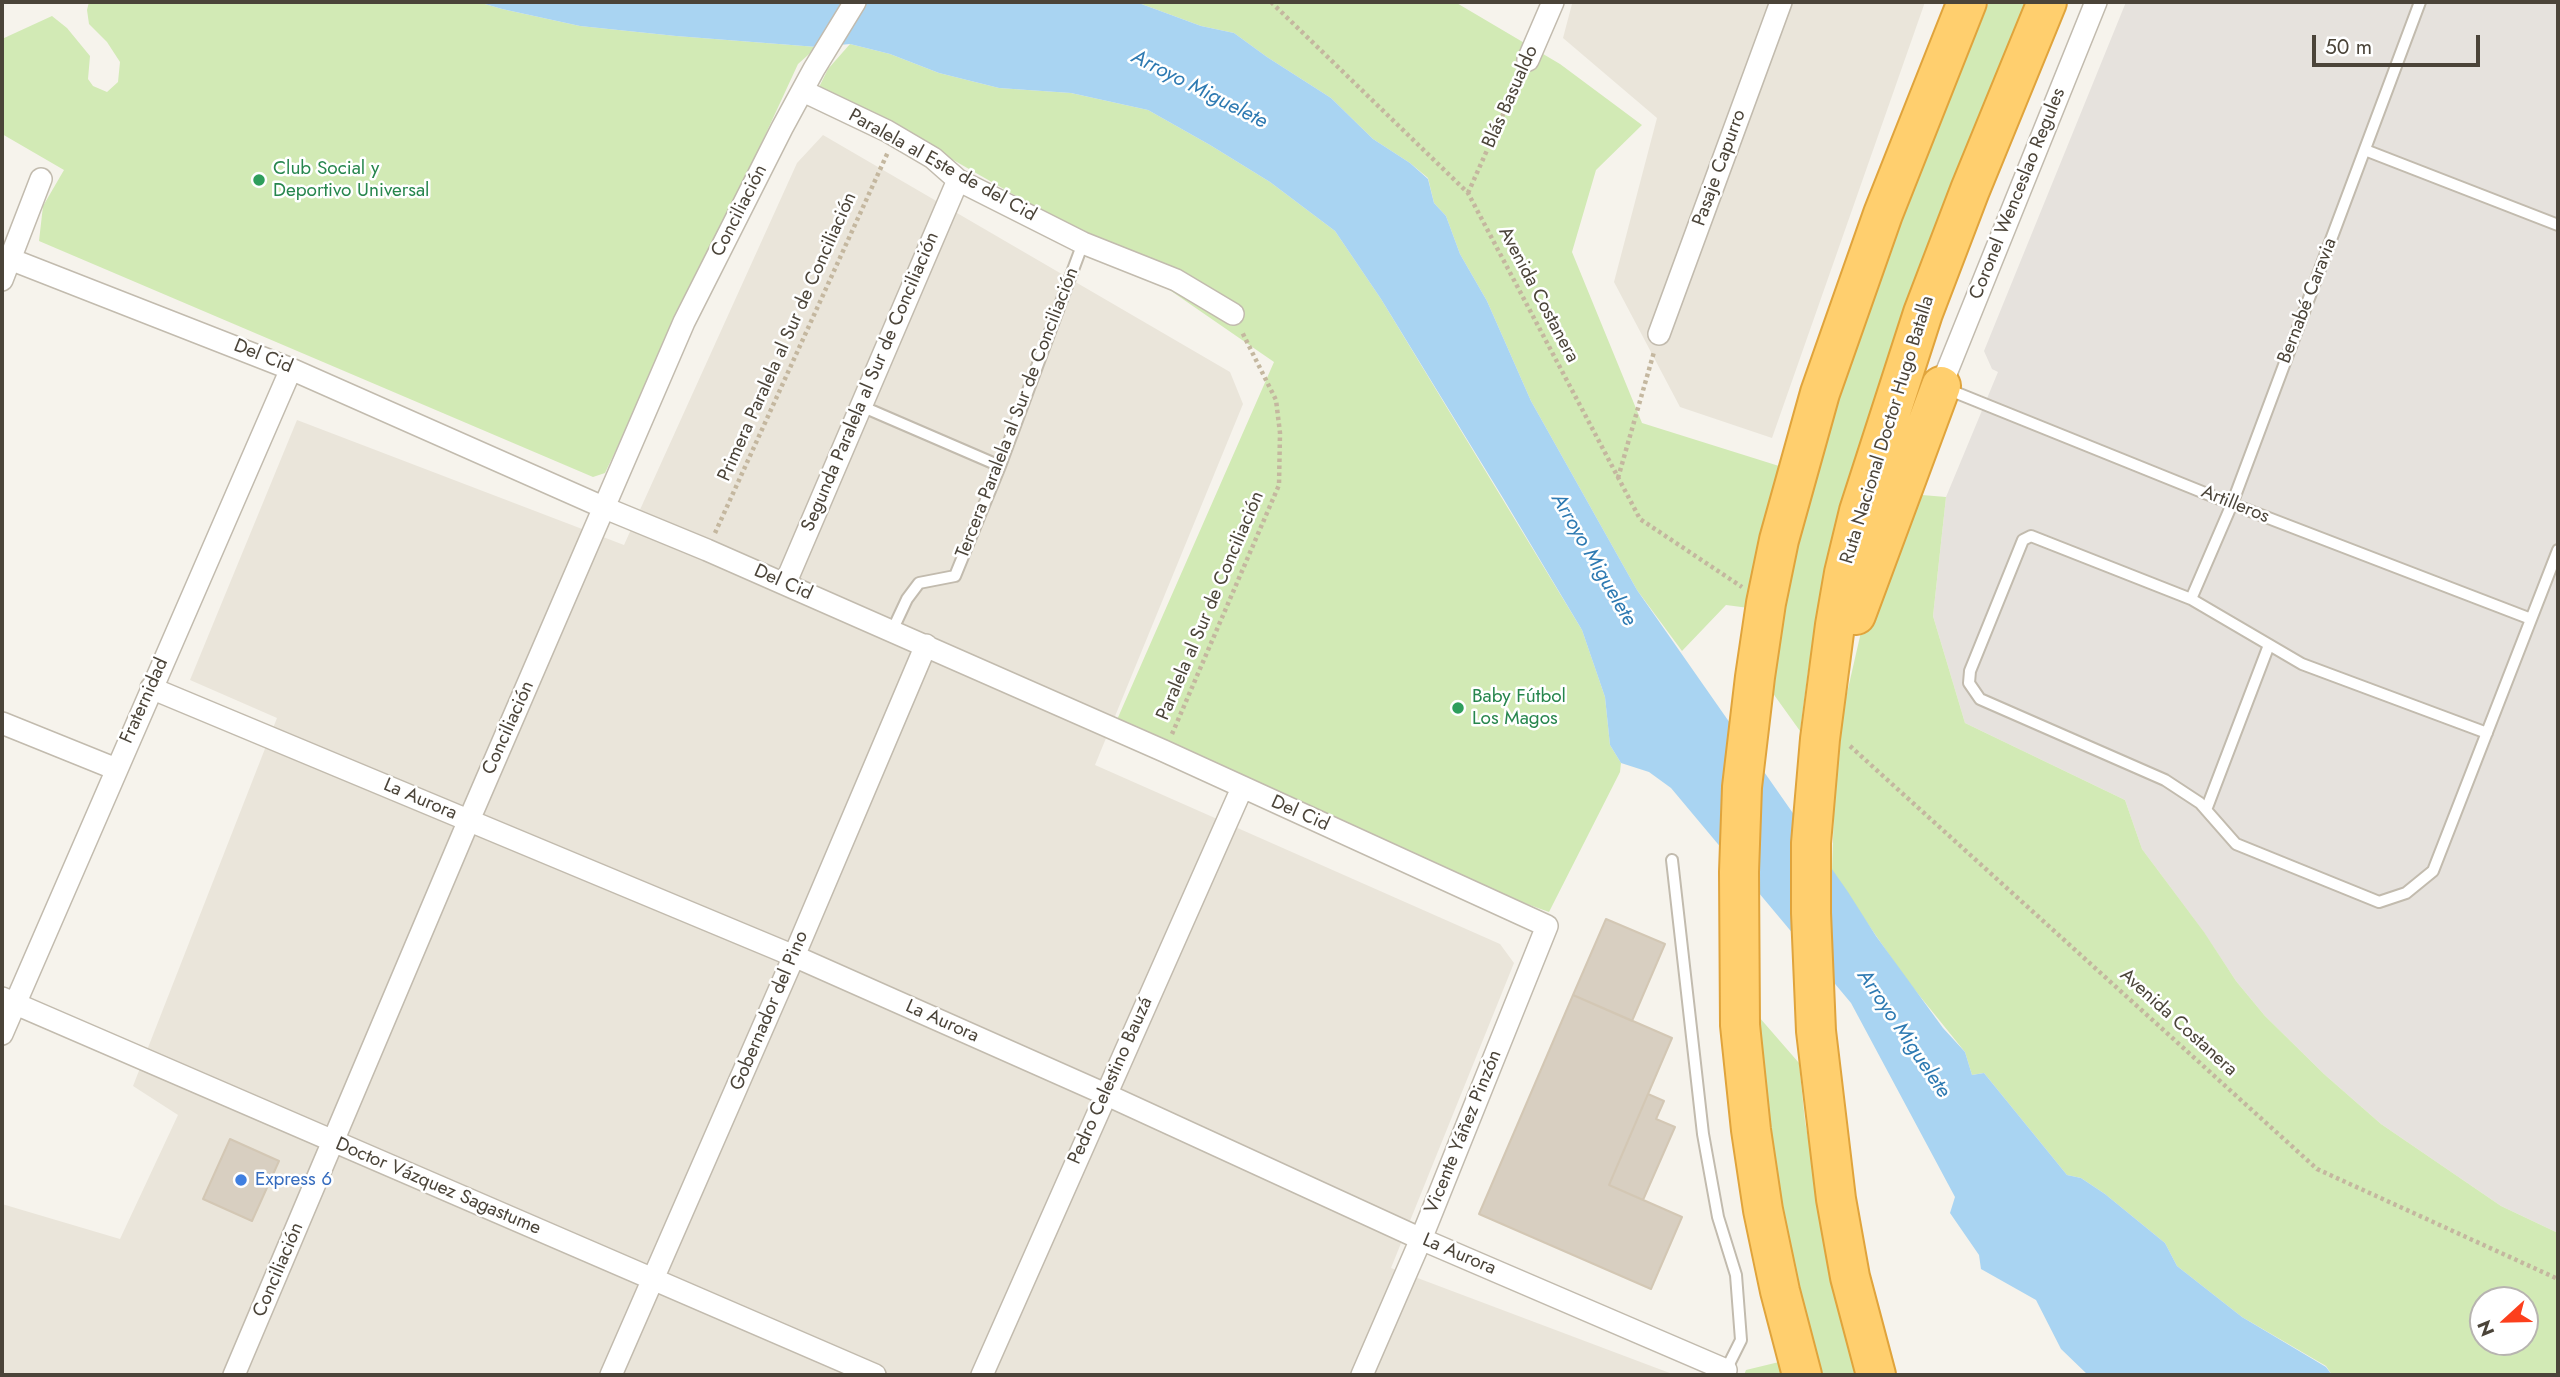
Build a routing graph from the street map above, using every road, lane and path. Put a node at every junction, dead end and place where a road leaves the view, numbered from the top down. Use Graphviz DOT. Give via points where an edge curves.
graph roads {
  1 [pos="855,2"];
  2 [pos="1271,2"];
  3 [pos="1553,2"];
  4 [pos="1781,2"];
  5 [pos="1940,2"];
  6 [pos="1967,2"];
  7 [pos="2046,2"];
  8 [pos="2096,2"];
  9 [pos="2420,2"];
  10 [pos="1528,60"];
  11 [pos="803,91"];
  12 [pos="895,136"];
  13 [pos="2365,150"];
  14 [pos="41,179"];
  15 [pos="958,180"];
  16 [pos="1468,192"];
  17 [pos="1882,214"];
  18 [pos="2558,225"];
  19 [pos="1083,243"];
  20 [pos="10,259"];
  21 [pos="2,280"];
  22 [pos="1233,314"];
  23 [pos="1659,334"];
  24 [pos="291,369"];
  25 [pos="1941,386"];
  26 [pos="861,406"];
  27 [pos="1000,466"];
  28 [pos="1618,478"];
  29 [pos="2232,504"];
  30 [pos="605,508"];
  31 [pos="707,550"];
  32 [pos="2558,550"];
  33 [pos="785,583"];
  34 [pos="2191,599"];
  35 [pos="1766,603"];
  36 [pos="2531,619"];
  37 [pos="892,631"];
  38 [pos="926,645"];
  39 [pos="2269,645"];
  40 [pos="1828,674"];
  41 [pos="151,688"];
  42 [pos="1822,722"];
  43 [pos="2,723"];
  44 [pos="2487,733"];
  45 [pos="1164,751"];
  46 [pos="116,769"];
  47 [pos="1242,788"];
  48 [pos="2206,810"];
  49 [pos="469,820"];
  50 [pos="1672,860"];
  51 [pos="1547,926"];
  52 [pos="794,956"];
  53 [pos="8,1000"];
  54 [pos="2,1034"];
  55 [pos="1105,1094"];
  56 [pos="334,1142"];
  57 [pos="1421,1239"];
  58 [pos="653,1279"];
  59 [pos="2558,1279"];
  60 [pos="1725,1373"];
  61 [pos="234,1375"];
  62 [pos="611,1375"];
  63 [pos="875,1375"];
  64 [pos="982,1375"];
  65 [pos="1362,1375"];
  66 [pos="1802,1375"];
  67 [pos="1876,1375"];
  1 -- 11 [label="street, Conciliación"];
  2 -- 16 [label="path, Avenida Costanera"];
  3 -- 10 [label="street, Blás Basualdo"];
  4 -- 23 [label="street, Pasaje Capurro"];
  5 -- 17 [label="highway" via="1899,118"];
  6 -- 17 [label="highway"];
  7 -- 40 [label="highway, Ruta Nacional Doctor Hugo Batalla" via="1960,214 1895,397 1859,511"];
  8 -- 25 [label="street, Coronel Wenceslao Regules"];
  9 -- 13 [label="lane, Bernabé Caravia"];
  10 -- 16 [label="path, Blás Basualdo"];
  11 -- 12 [label="street, Paralela al Este de del Cid"];
  11 -- 30 [label="street, Conciliación" via="684,322"];
  12 -- 15 [label="street, Paralela al Este de del Cid" via="933,158"];
  12 -- 31 [label="path, Primera Paralela al Sur de Conciliación"];
  13 -- 18 [label="lane"];
  13 -- 29 [label="lane, Bernabé Caravia"];
  14 -- 20 [label="street"];
  15 -- 19 [label="street, Paralela al Este de del Cid"];
  15 -- 26 [label="street, Segunda Paralela al Sur de Conciliación"];
  16 -- 28 [label="path, Avenida Costanera"];
  17 -- 35 [label="highway" via="1820,393 1785,515"];
  19 -- 22 [label="street, Paralela al Este de del Cid" via="1176,280"];
  19 -- 27 [label="lane, Tercera Paralela al Sur de Conciliación"];
  20 -- 21 [label="street"];
  20 -- 24 [label="street, Del Cid"];
  22 -- 45 [label="path, Paralela al Sur de Conciliación" via="1276,400 1279,485"];
  23 -- 28 [label="path"];
  24 -- 30 [label="street, Del Cid"];
  24 -- 41 [label="street, Fraternidad"];
  25 -- 29 [label="lane, Artilleros"];
  25 -- 40 [label="highway" via="1853,622"];
  26 -- 27 [label="lane"];
  26 -- 33 [label="street, Segunda Paralela al Sur de Conciliación"];
  27 -- 37 [label="lane, Tercera Paralela al Sur de Conciliación" via="955,576 919,583"];
  28 -- 35 [label="path, Avenida Costanera" via="1640,519"];
  29 -- 34 [label="lane, Bernabé Caravia"];
  29 -- 36 [label="lane, Artilleros"];
  30 -- 31 [label="street, Del Cid"];
  30 -- 49 [label="street, Conciliación"];
  31 -- 33 [label="street, Del Cid"];
  32 -- 36 [label="lane"];
  33 -- 37 [label="street, Del Cid"];
  34 -- 39 [label="lane"];
  34 -- 48 [label="lane" via="2031,536 2023,540 1969,683 1980,699 2165,780"];
  35 -- 66 [label="highway" via="1742,787 1740,1025 1763,1210"];
  36 -- 44 [label="lane"];
  37 -- 38 [label="street, Del Cid"];
  38 -- 45 [label="street, Del Cid"];
  38 -- 52 [label="street, Gobernador del Pino"];
  39 -- 44 [label="lane" via="2302,664"];
  39 -- 48 [label="lane"];
  40 -- 42 [label="highway, Ruta Nacional Doctor Hugo Batalla"];
  41 -- 46 [label="street, Fraternidad"];
  41 -- 49 [label="street, La Aurora"];
  42 -- 59 [label="path, Avenida Costanera" via="2317,1169"];
  42 -- 67 [label="highway, Ruta Nacional Doctor Hugo Batalla" via="1811,843 1812,979 1824,1114 1850,1277"];
  43 -- 46 [label="street"];
  44 -- 48 [label="lane" via="2433,871 2406,893 2379,902 2236,844"];
  45 -- 47 [label="street, Del Cid"];
  46 -- 53 [label="street, Fraternidad"];
  47 -- 51 [label="street, Del Cid"];
  47 -- 55 [label="street, Pedro Celestino Bauzá"];
  49 -- 52 [label="street, La Aurora"];
  49 -- 56 [label="street, Conciliación"];
  50 -- 60 [label="lane" via="1703,1134 1718,1217 1736,1275 1741,1340"];
  51 -- 57 [label="street, Vicente Yáñez Pinzón"];
  52 -- 55 [label="street, La Aurora"];
  52 -- 58 [label="street, Gobernador del Pino"];
  53 -- 54 [label="street, Fraternidad"];
  53 -- 56 [label="street, Doctor Vázquez Sagastume"];
  55 -- 57 [label="street, La Aurora"];
  55 -- 64 [label="street, Pedro Celestino Bauzá"];
  56 -- 58 [label="street, Doctor Vázquez Sagastume"];
  56 -- 61 [label="street, Conciliación"];
  57 -- 60 [label="street, La Aurora"];
  57 -- 65 [label="street, Vicente Yáñez Pinzón"];
  58 -- 62 [label="street, Gobernador del Pino"];
  58 -- 63 [label="street, Doctor Vázquez Sagastume"];
}
